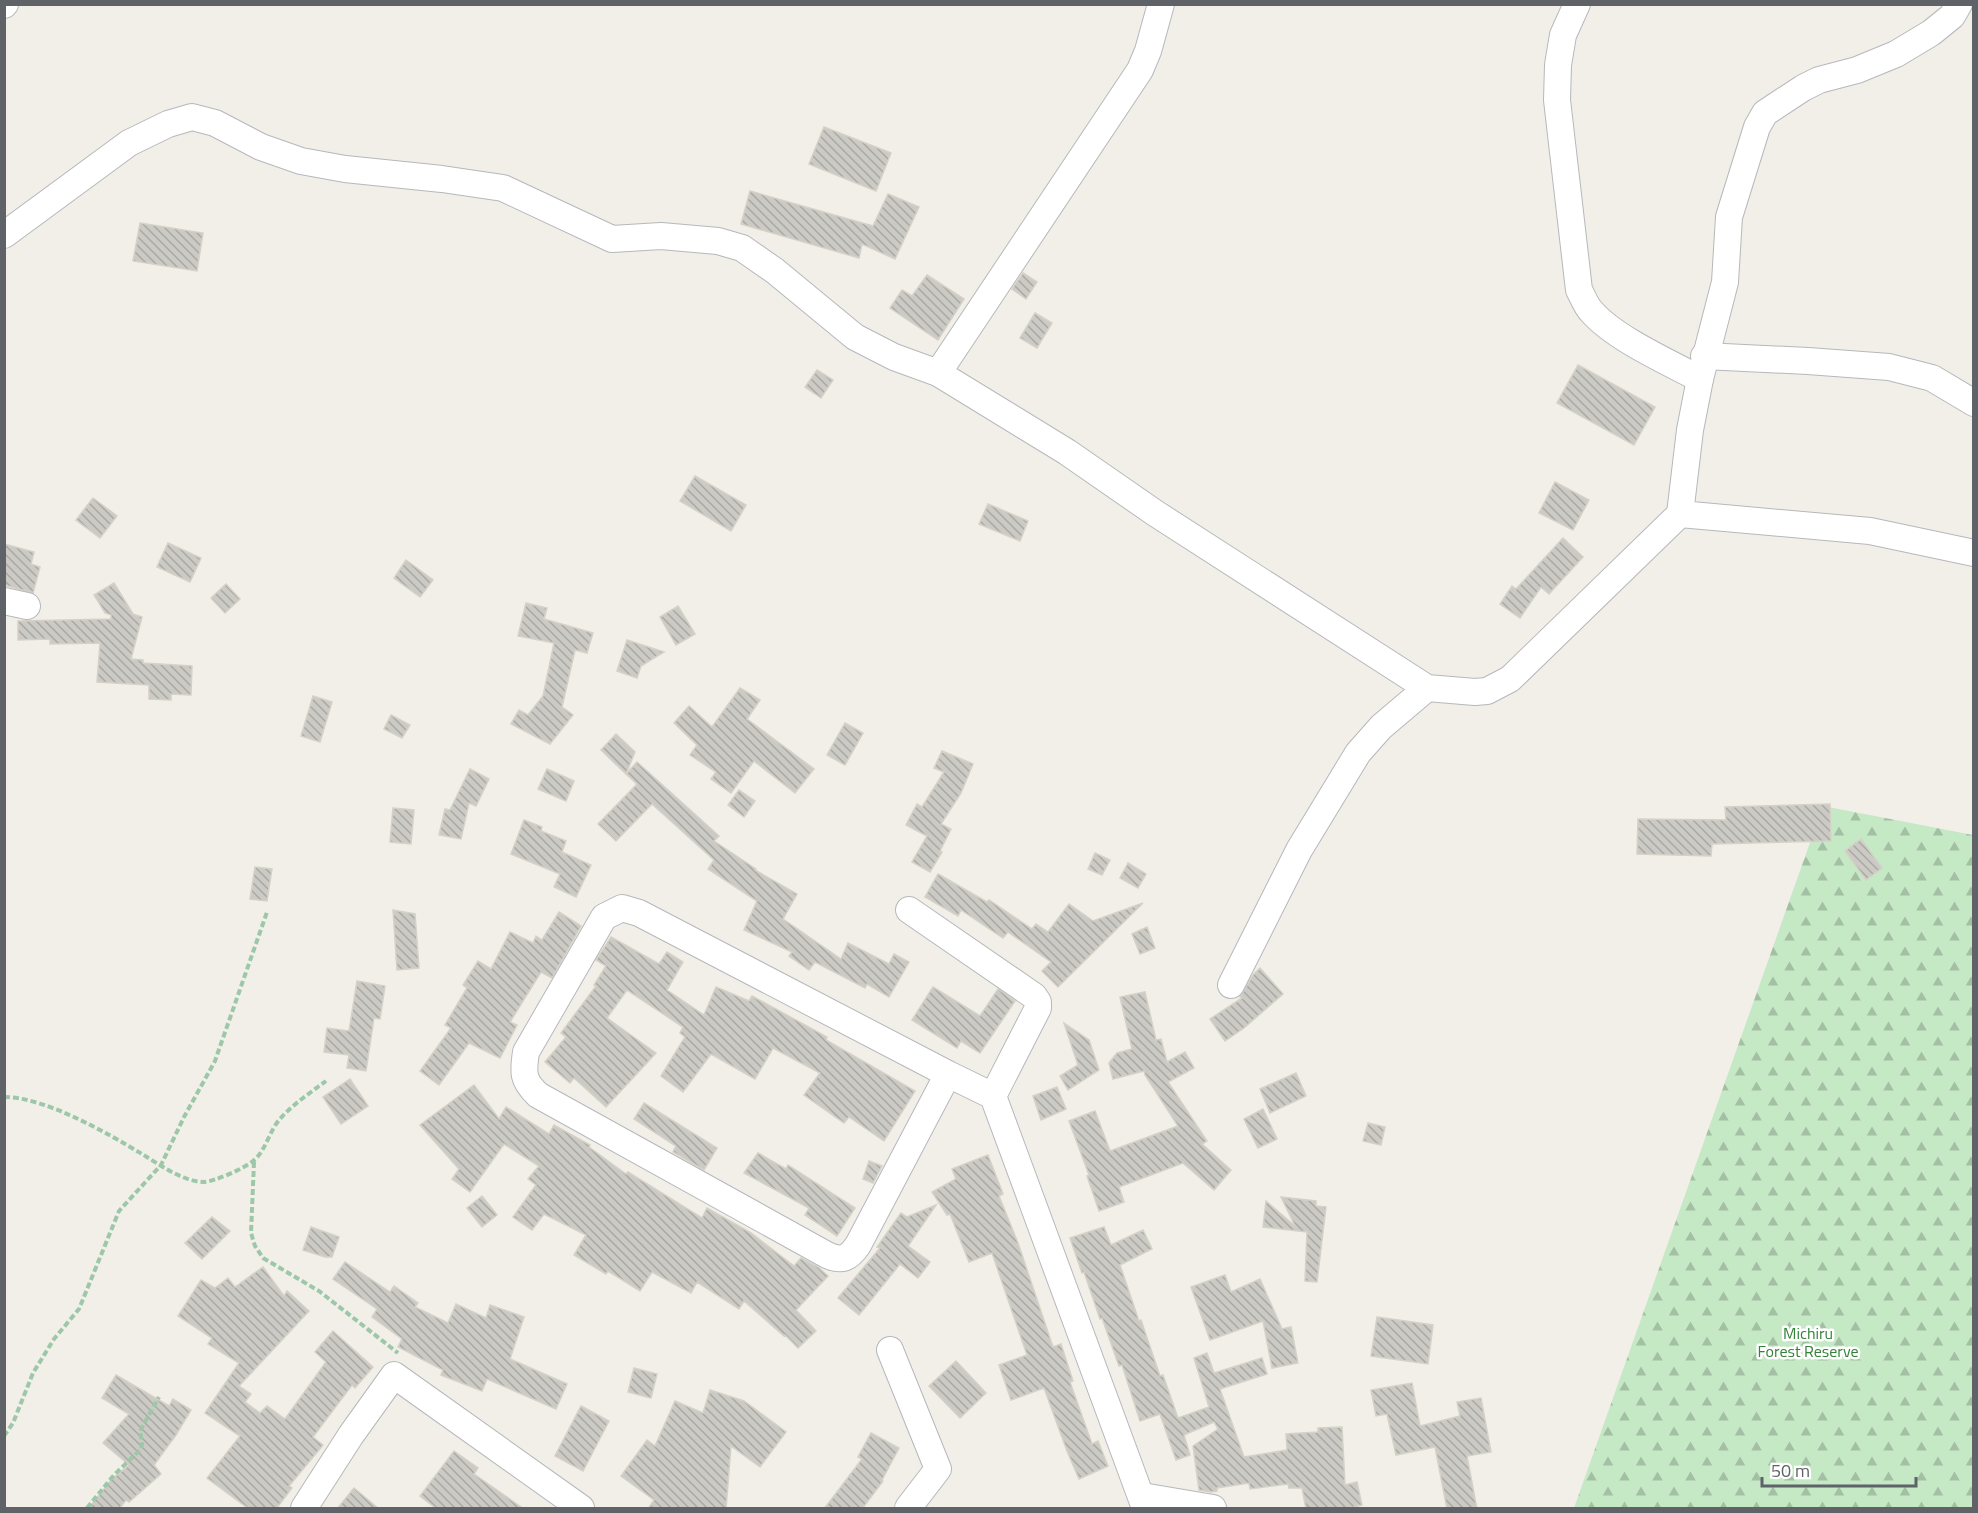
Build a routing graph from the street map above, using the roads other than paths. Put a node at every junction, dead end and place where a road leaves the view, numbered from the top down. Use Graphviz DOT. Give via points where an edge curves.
graph roads {
  1 [pos="1161,4"];
  2 [pos="1577,4"];
  3 [pos="1959,4"];
  4 [pos="4,235"];
  5 [pos="1702,367"];
  6 [pos="938,373"];
  7 [pos="1973,401"];
  8 [pos="1680,514"];
  9 [pos="1974,553"];
  10 [pos="1427,688"];
  11 [pos="909,910"];
  12 [pos="1231,985"];
  13 [pos="948,1074"];
  14 [pos="993,1096"];
  15 [pos="890,1350"];
  16 [pos="1144,1502"];
  17 [pos="304,1509"];
  18 [pos="581,1509"];
  19 [pos="908,1509"];
  20 [pos="1213,1509"];
  1 -- 6 [label="street" via="1140,70"];
  2 -- 5 [label="street" via="1563,35 1557,100 1579,290 1589,310 1635,344"];
  3 -- 5 [label="street" via="1937,29 1896,54 1803,87 1765,113 1756,127 1729,217 1725,282"];
  4 -- 6 [label="street" via="129,143 192,117 215,123 261,147 301,161 503,188 612,239 672,237 718,241 742,248 855,337"];
  5 -- 7 [label="street" via="1808,361 1889,367 1932,378"];
  5 -- 8 [label="street"];
  6 -- 10 [label="street"];
  8 -- 9 [label="street" via="1870,531"];
  8 -- 10 [label="street" via="1510,679 1481,692"];
  10 -- 12 [label="street" via="1381,726 1358,753 1299,850"];
  11 -- 14 [label="street" via="1038,1002"];
  13 -- 13 [label="street" via="639,913 622,908 604,917 526,1052 524,1068 525,1078 538,1095 840,1259 850,1256 858,1245"];
  13 -- 14 [label="street"];
  14 -- 16 [label="street"];
  15 -- 19 [label="street" via="938,1469"];
  16 -- 20 [label="street"];
  17 -- 18 [label="street" via="394,1375"];
}
